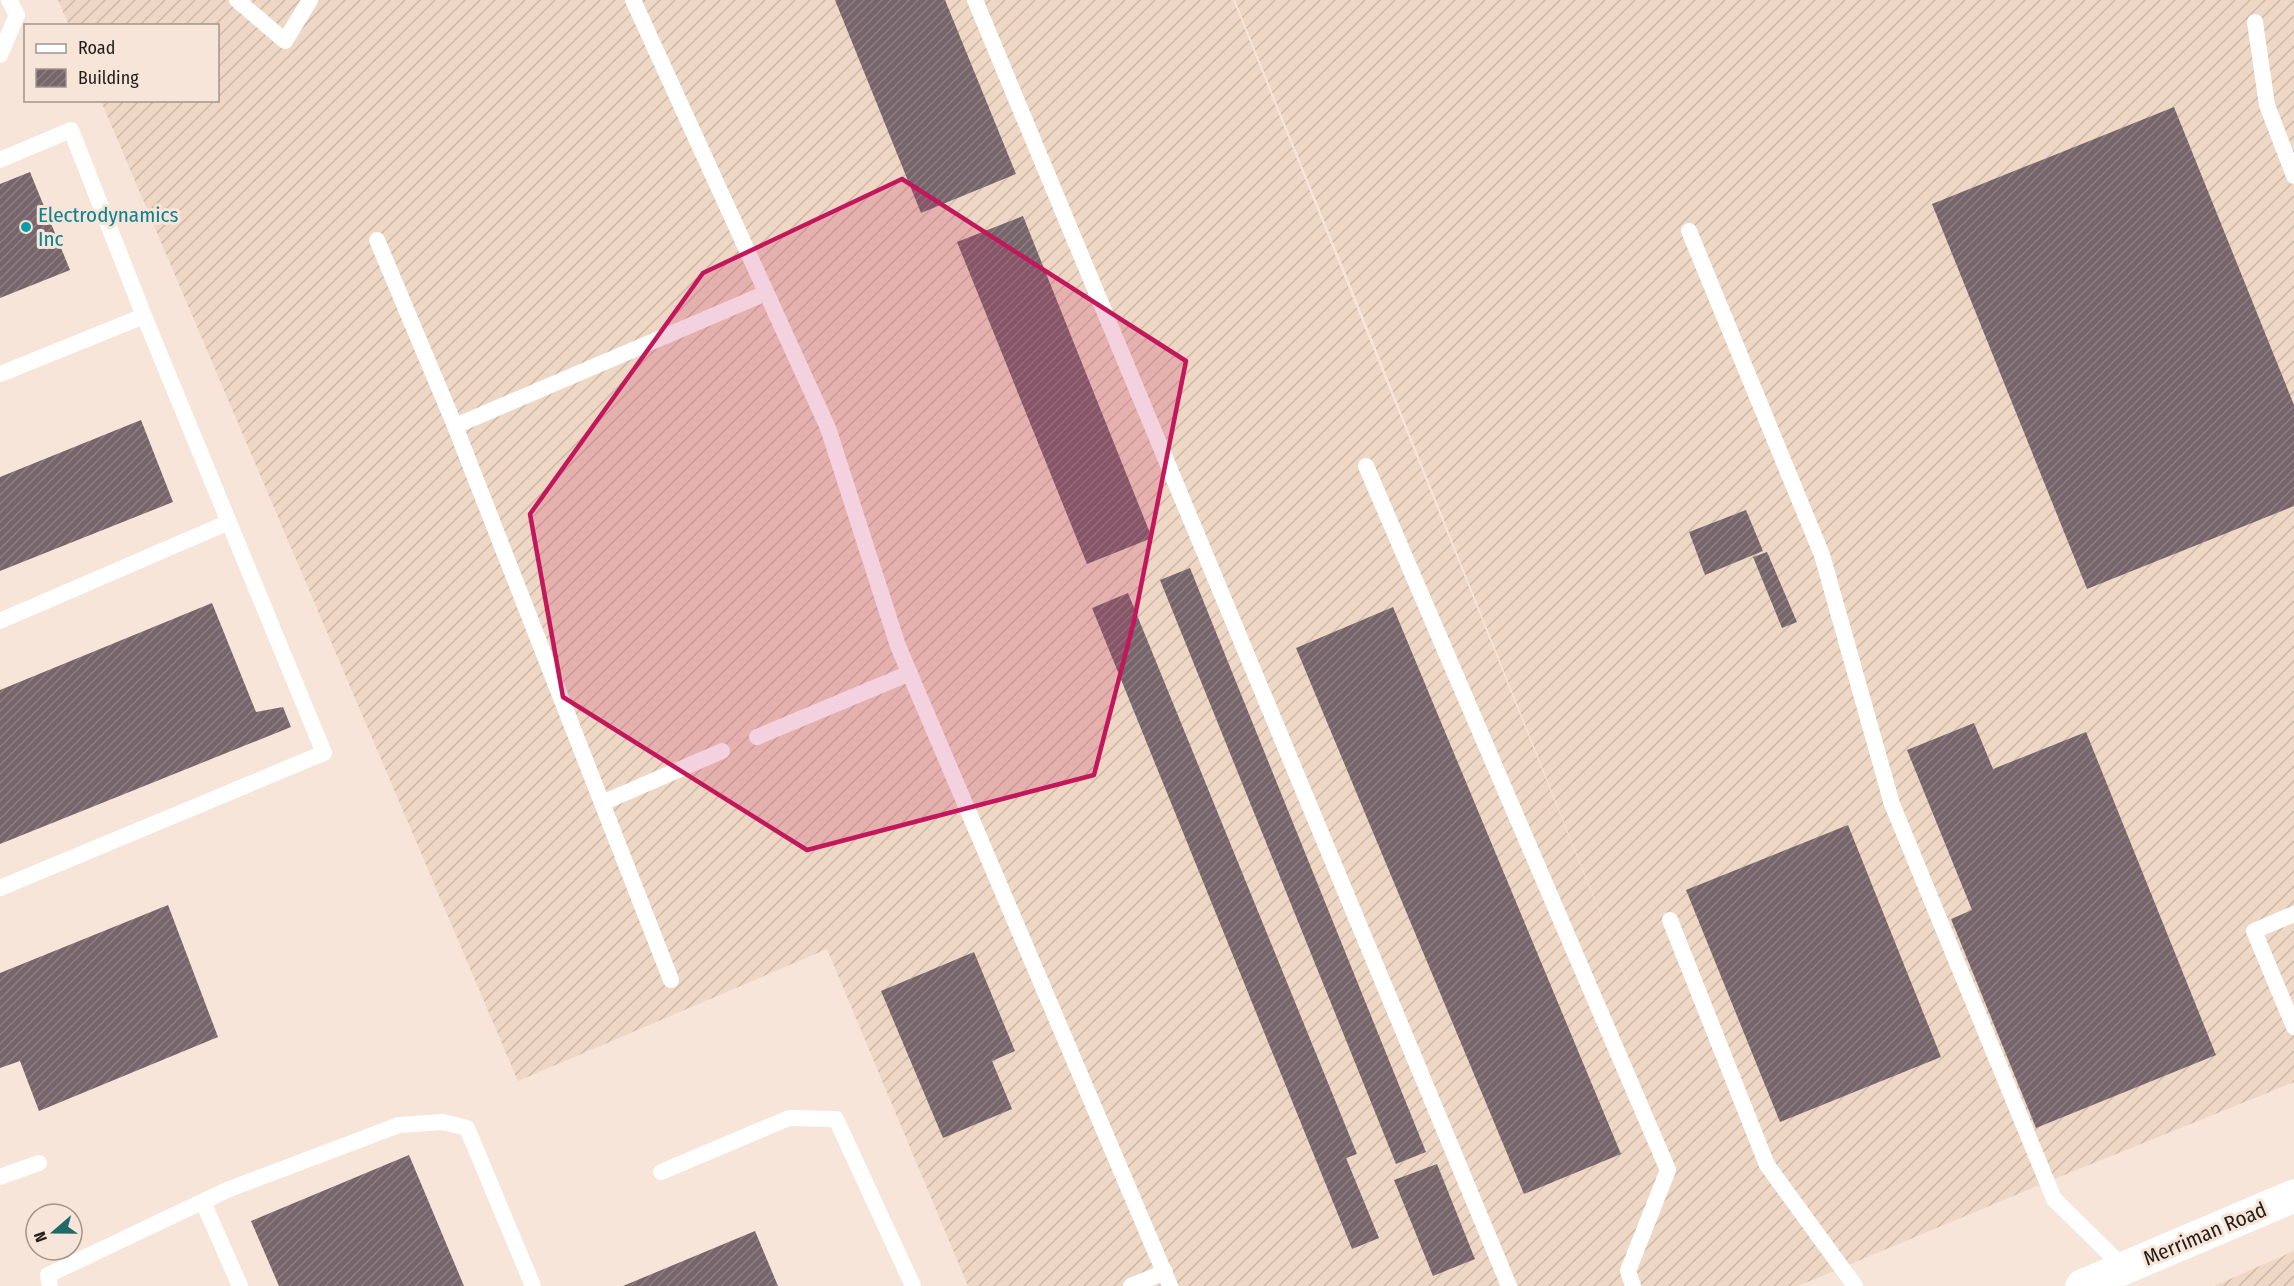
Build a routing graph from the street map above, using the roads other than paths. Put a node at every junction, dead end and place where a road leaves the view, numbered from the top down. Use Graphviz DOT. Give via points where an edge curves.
graph roads {
  1 [pos="9,0"];
  2 [pos="237,0"];
  3 [pos="310,0"];
  4 [pos="633,0"];
  5 [pos="975,0"];
  6 [pos="2255,22"];
  7 [pos="0,55"];
  8 [pos="0,160"];
  9 [pos="2294,176"];
  10 [pos="1689,231"];
  11 [pos="377,240"];
  12 [pos="766,293"];
  13 [pos="144,316"];
  14 [pos="0,374"];
  15 [pos="455,426"];
  16 [pos="1366,466"];
  17 [pos="230,522"];
  18 [pos="0,621"];
  19 [pos="910,673"];
  20 [pos="758,737"];
  21 [pos="722,752"];
  22 [pos="602,803"];
  23 [pos="0,888"];
  24 [pos="2294,914"];
  25 [pos="1670,920"];
  26 [pos="671,980"];
  27 [pos="2294,1027"];
  28 [pos="39,1162"];
  29 [pos="661,1172"];
  30 [pos="0,1177"];
  31 [pos="2294,1196"];
  32 [pos="203,1202"];
  33 [pos="2124,1268"];
  34 [pos="1168,1279"];
  35 [pos="50,1286"];
  36 [pos="240,1286"];
  37 [pos="533,1286"];
  38 [pos="913,1286"];
  39 [pos="1131,1286"];
  40 [pos="1509,1286"];
  41 [pos="1633,1286"];
  42 [pos="1855,1286"];
  43 [pos="2082,1286"];
  1 -- 7 [label="lane" via="17,15"];
  2 -- 3 [label="lane" via="285,41"];
  4 -- 12 [label="lane"];
  5 -- 40 [label="lane"];
  6 -- 9 [label="lane" via="2266,105"];
  8 -- 13 [label="lane" via="71,130"];
  10 -- 33 [label="lane" via="1822,555 1892,804 2054,1199"];
  11 -- 15 [label="lane"];
  12 -- 15 [label="lane"];
  12 -- 19 [label="lane" via="828,428"];
  13 -- 14 [label="lane"];
  13 -- 17 [label="lane"];
  15 -- 22 [label="lane"];
  16 -- 41 [label="lane" via="1668,1170 1628,1271"];
  17 -- 18 [label="lane"];
  17 -- 23 [label="lane" via="324,753"];
  19 -- 20 [label="lane"];
  19 -- 34 [label="lane"];
  21 -- 22 [label="lane"];
  22 -- 26 [label="lane"];
  24 -- 27 [label="lane" via="2254,931"];
  25 -- 42 [label="lane" via="1767,1165"];
  28 -- 30 [label="lane"];
  29 -- 38 [label="lane" via="789,1118 836,1119"];
  31 -- 33 [label="main road, Merriman Road"];
  32 -- 35 [label="lane" via="48,1275"];
  32 -- 36 [label="lane"];
  32 -- 37 [label="lane" via="399,1125 442,1122 467,1128"];
  33 -- 43 [label="main road, Merriman Road"];
  34 -- 39 [label="lane"];
}
